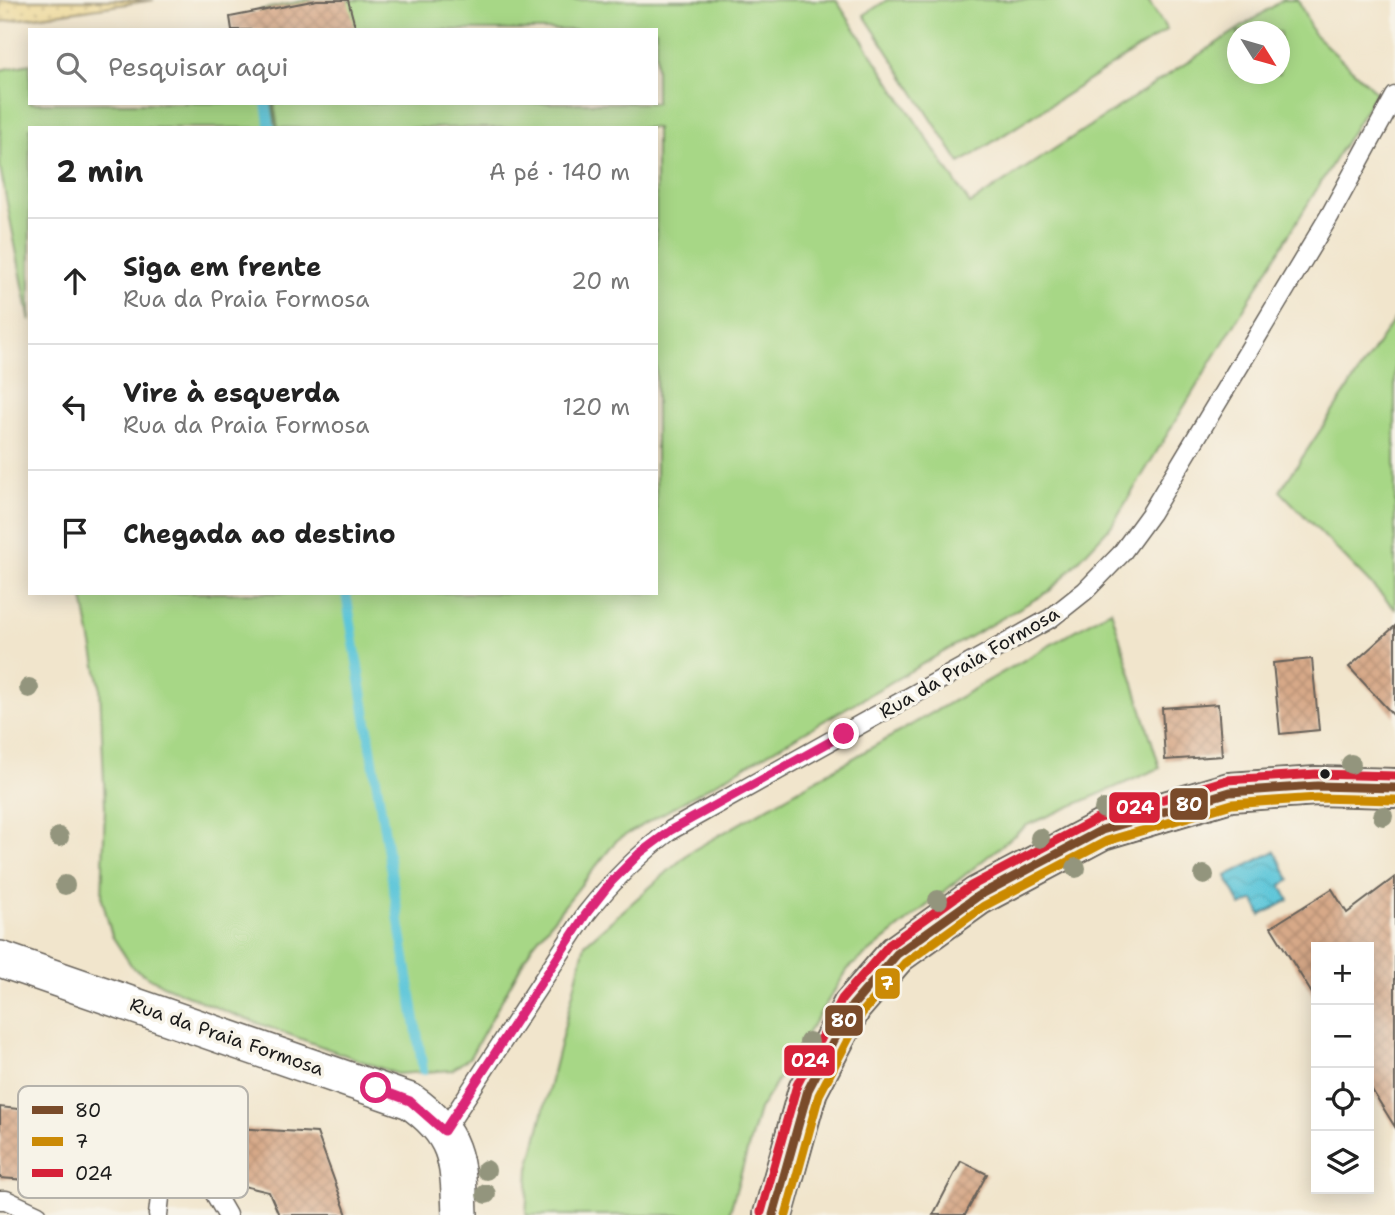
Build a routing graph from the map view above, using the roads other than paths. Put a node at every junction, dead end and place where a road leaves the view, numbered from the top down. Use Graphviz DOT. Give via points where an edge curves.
graph roads {
  1 [pos="1395,96"];
  2 [pos="1395,789"];
  3 [pos="0,959"];
  4 [pos="444,1131"];
  5 [pos="217,1198"];
  6 [pos="0,1200"];
  7 [pos="38,1215"];
  8 [pos="227,1215"];
  9 [pos="460,1215"];
  10 [pos="773,1215"];
  1 -- 4 [label="lane, Rua da Praia Formosa" via="1330,215 1151,513 1121,554 1051,618 671,830 640,853 586,914"];
  2 -- 10 [label="main road" via="1317,786 1230,792 1102,830 978,896 897,954 852,1006 808,1090"];
  3 -- 4 [label="street, Rua da Praia Formosa" via="410,1101"];
  4 -- 9 [label="street, Rua da Praia Formosa" via="457,1159"];
  5 -- 8 [label="lane"];
  6 -- 7 [label="lane"];
}
